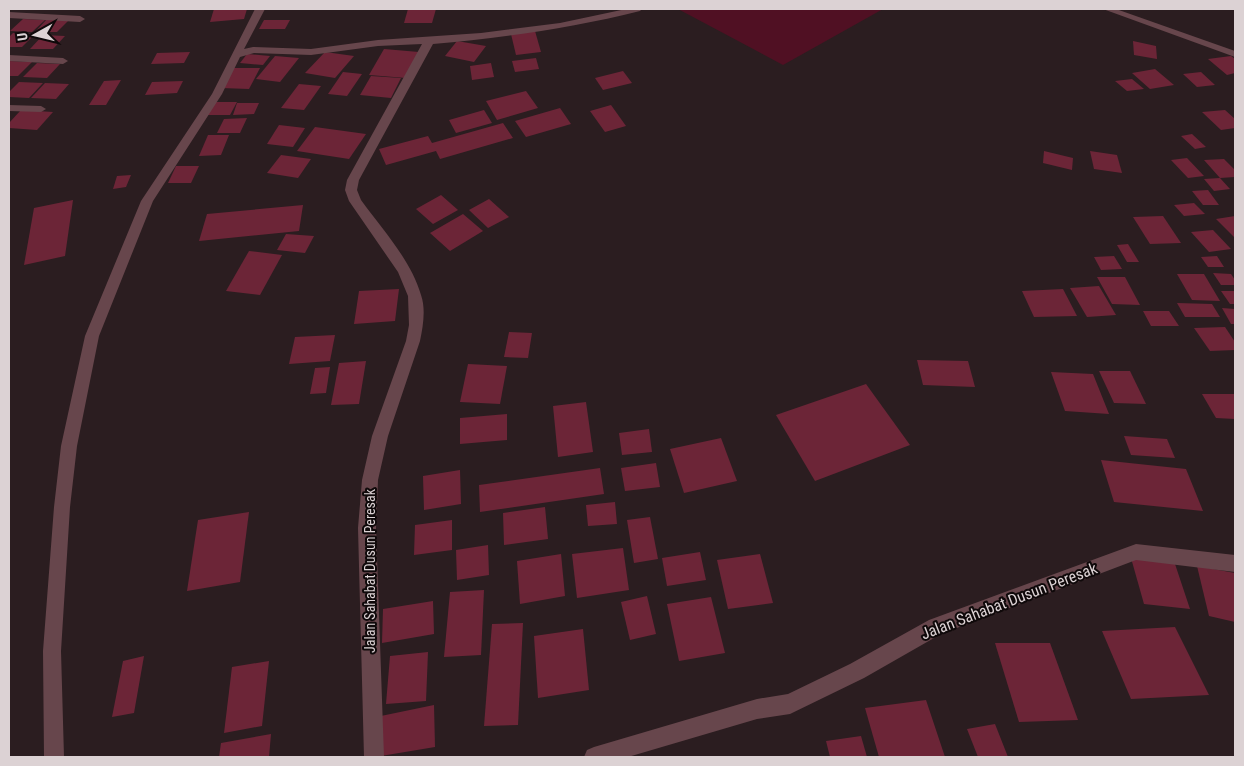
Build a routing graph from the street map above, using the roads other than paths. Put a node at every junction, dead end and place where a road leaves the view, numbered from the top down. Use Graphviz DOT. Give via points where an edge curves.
graph roads {
  1 [pos="260,9"];
  2 [pos="637,9"];
  3 [pos="1108,9"];
  4 [pos="9,15"];
  5 [pos="80,18"];
  6 [pos="429,41"];
  7 [pos="1235,54"];
  8 [pos="236,55"];
  9 [pos="9,58"];
  10 [pos="63,60"];
  11 [pos="9,108"];
  12 [pos="41,109"];
  13 [pos="1235,564"];
  14 [pos="54,757"];
  15 [pos="374,757"];
  16 [pos="594,757"];
  1 -- 8 [label="street"];
  2 -- 6 [label="street" via="486,37"];
  3 -- 7 [label="street"];
  4 -- 5 [label="street"];
  6 -- 8 [label="street" via="310,52 253,50"];
  6 -- 15 [label="street, Jalan Sahabat Dusun Peresak" via="352,185 355,201 411,282 417,310 413,341 383,428 370,480 367,528"];
  8 -- 14 [label="street" via="217,94 147,202 92,336 69,446 62,507 52,651"];
  9 -- 10 [label="street"];
  11 -- 12 [label="street"];
  13 -- 16 [label="street, Jalan Sahabat Dusun Peresak" via="1136,552 936,627 790,704 757,709"];
}
